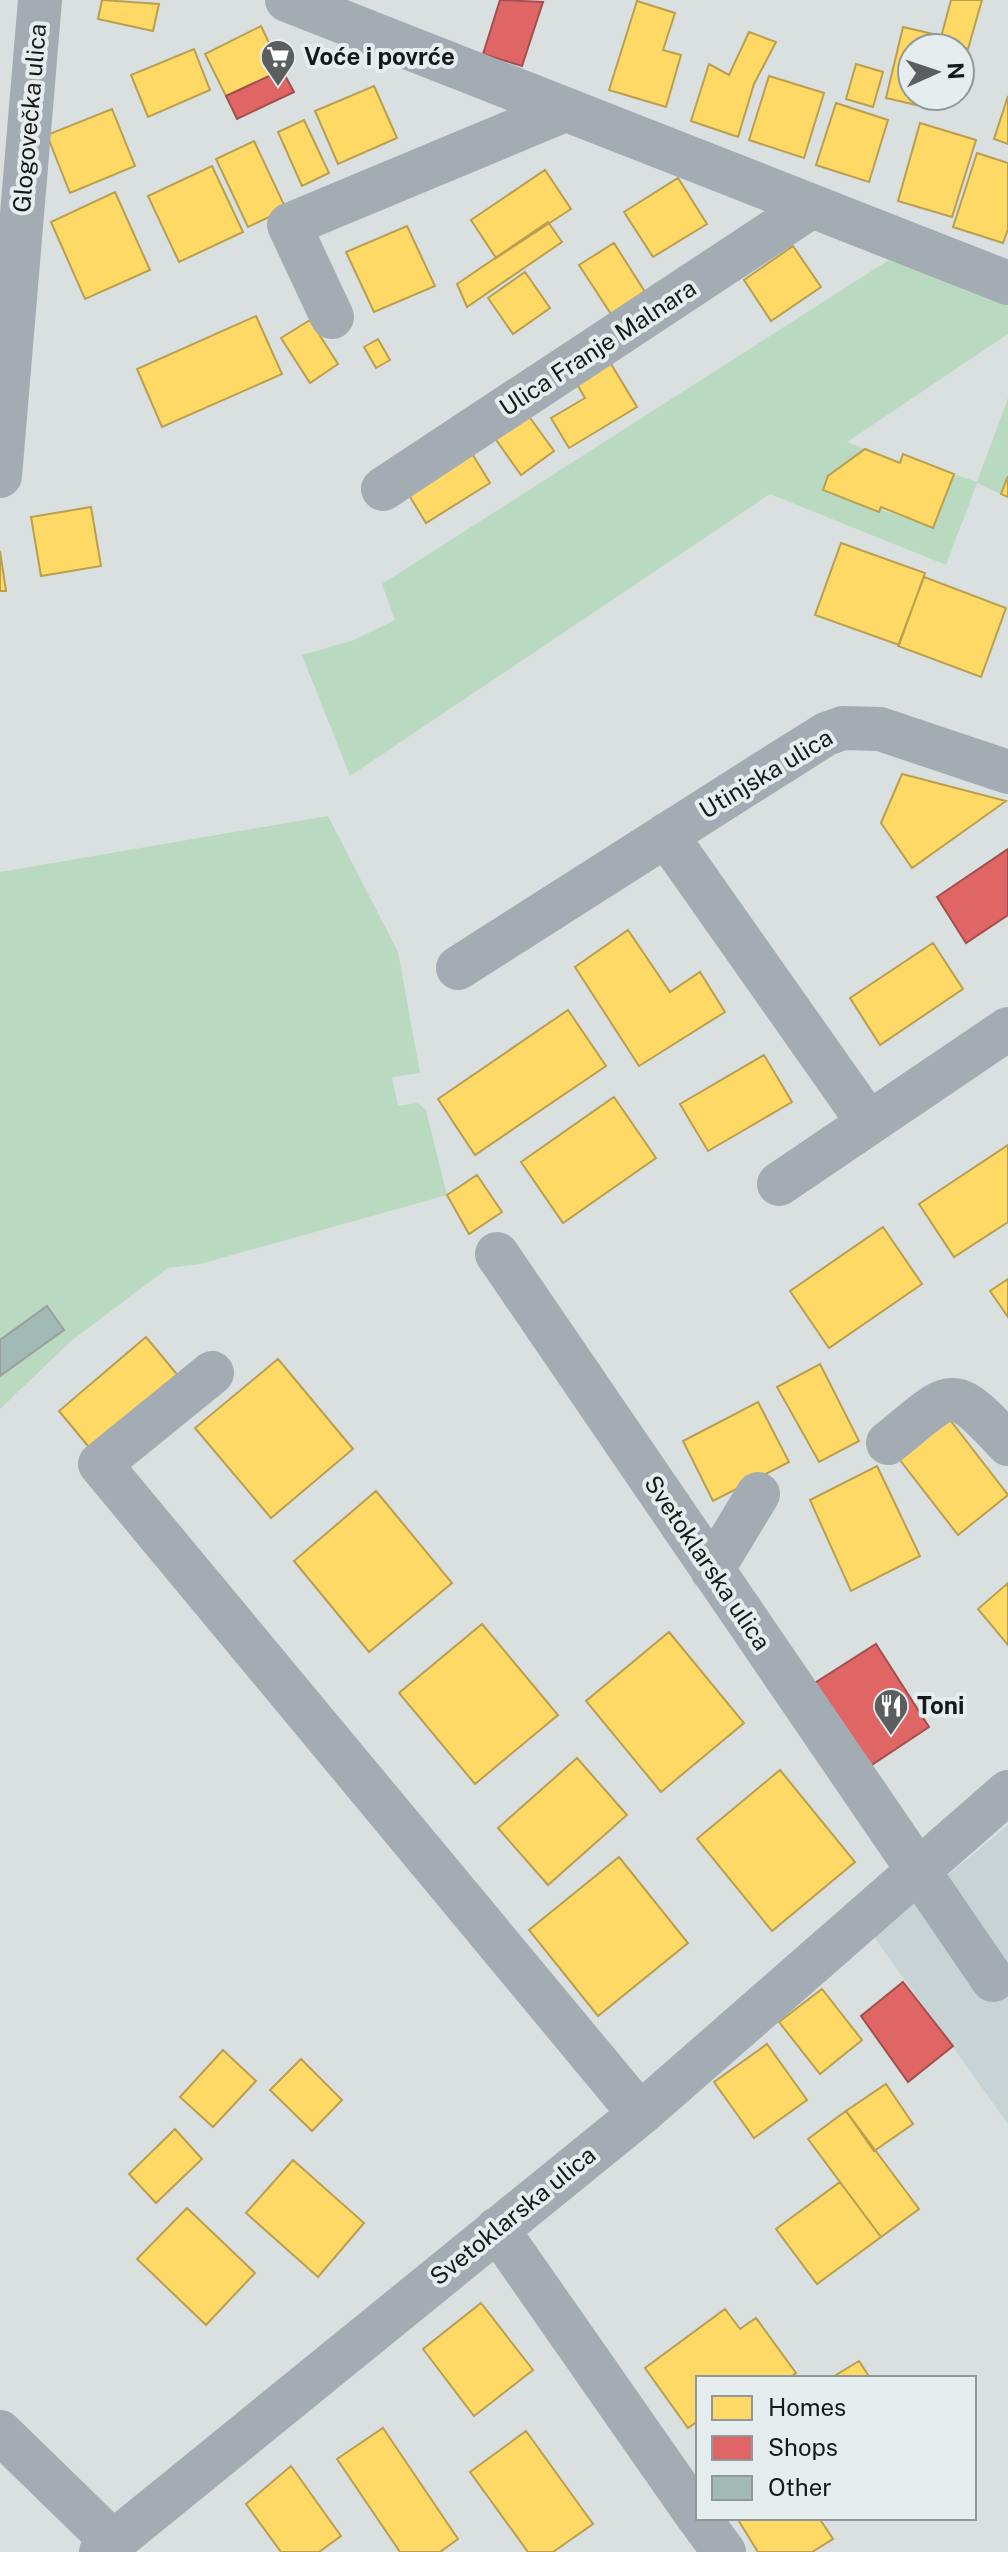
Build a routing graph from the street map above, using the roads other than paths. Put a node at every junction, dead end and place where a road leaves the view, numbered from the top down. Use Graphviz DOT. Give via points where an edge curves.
graph roads {
  1 [pos="40,0"];
  2 [pos="287,0"];
  3 [pos="565,110"];
  4 [pos="812,206"];
  5 [pos="1008,283"];
  6 [pos="332,317"];
  7 [pos="0,476"];
  8 [pos="383,489"];
  9 [pos="1008,772"];
  10 [pos="666,835"];
  11 [pos="458,968"];
  12 [pos="1008,1029"];
  13 [pos="868,1122"];
  14 [pos="779,1184"];
  15 [pos="497,1254"];
  16 [pos="212,1373"];
  17 [pos="888,1443"];
  18 [pos="1008,1444"];
  19 [pos="758,1494"];
  20 [pos="712,1570"];
  21 [pos="1008,1792"];
  22 [pos="917,1872"];
  23 [pos="993,1980"];
  24 [pos="640,2114"];
  25 [pos="497,2229"];
  26 [pos="0,2432"];
  27 [pos="696,2515"];
  28 [pos="700,2520"];
  29 [pos="107,2547"];
  30 [pos="724,2552"];
  1 -- 7 [label="street, Glogovečka ulica"];
  2 -- 3 [label="street"];
  3 -- 4 [label="street"];
  3 -- 6 [label="street" via="289,225"];
  4 -- 5 [label="street"];
  4 -- 8 [label="street, Ulica Franje Malnara"];
  9 -- 10 [label="street, Utinjska ulica" via="880,729 843,728"];
  10 -- 11 [label="street, Utinjska ulica"];
  10 -- 13 [label="street"];
  12 -- 13 [label="street"];
  13 -- 14 [label="street"];
  15 -- 20 [label="street, Svetoklarska ulica"];
  16 -- 24 [label="street" via="100,1464"];
  17 -- 18 [label="street" via="939,1403 957,1399 972,1404"];
  19 -- 20 [label="street"];
  20 -- 22 [label="street, Svetoklarska ulica"];
  21 -- 22 [label="street, Svetoklarska ulica"];
  22 -- 23 [label="street"];
  22 -- 24 [label="street, Svetoklarska ulica"];
  24 -- 25 [label="street, Svetoklarska ulica"];
  25 -- 27 [label="street"];
  25 -- 29 [label="street, Svetoklarska ulica"];
  26 -- 29 [label="street"];
  28 -- 30 [label="street"];
}
